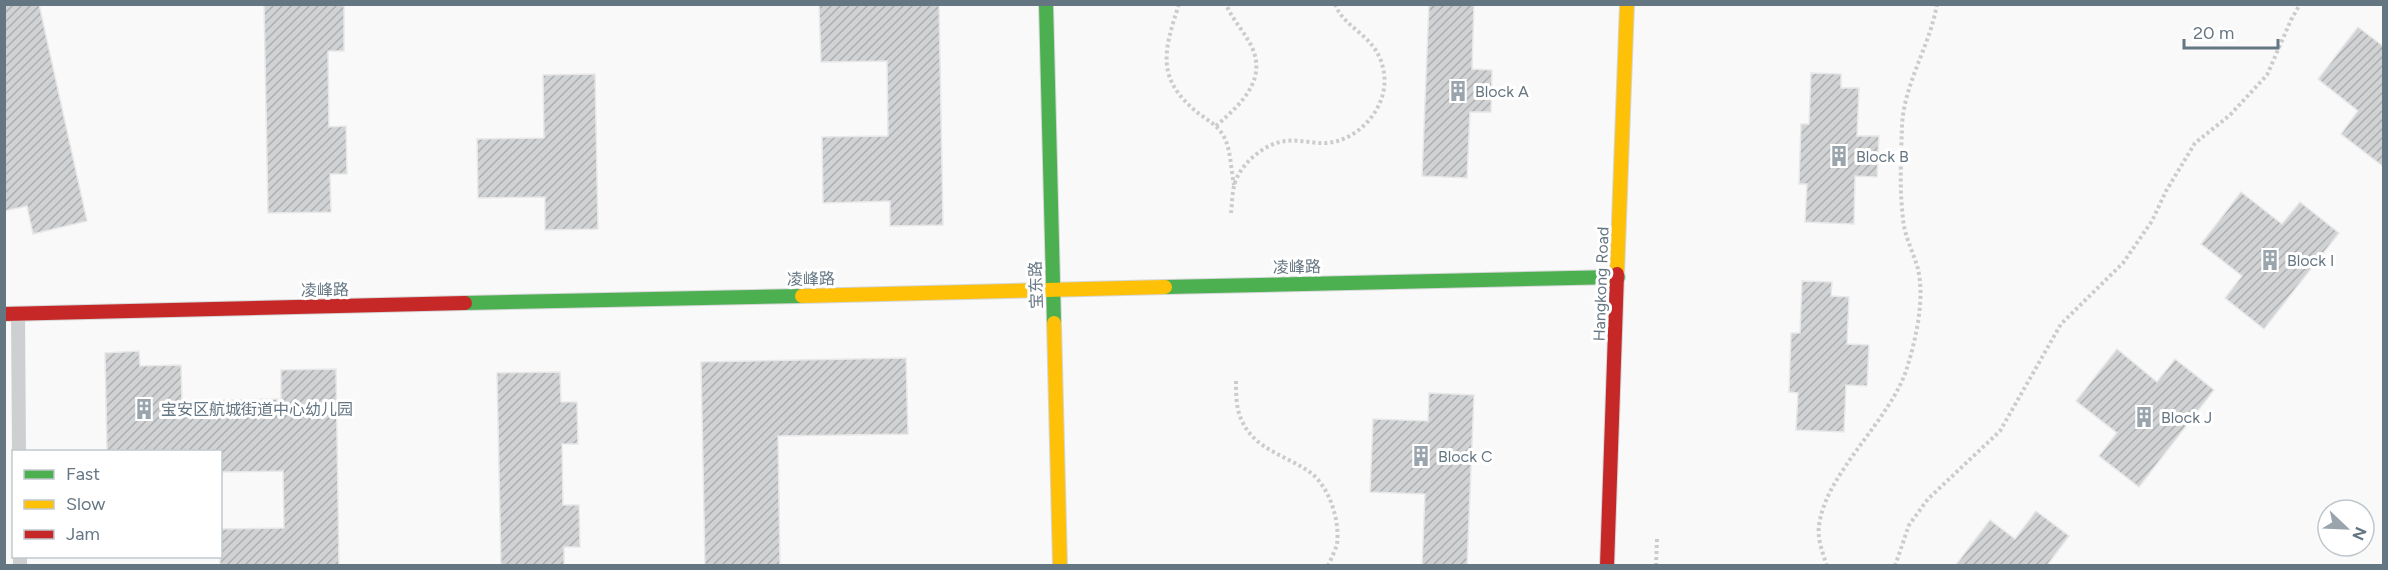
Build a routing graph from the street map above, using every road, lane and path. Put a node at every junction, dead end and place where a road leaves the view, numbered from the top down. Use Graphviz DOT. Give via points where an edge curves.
graph roads {
  1 [pos="1046,4"];
  2 [pos="1179,4"];
  3 [pos="1227,4"];
  4 [pos="1335,4"];
  5 [pos="1627,4"];
  6 [pos="1937,4"];
  7 [pos="2300,4"];
  8 [pos="1216,126"];
  9 [pos="1234,185"];
  10 [pos="1232,213"];
  11 [pos="1618,277"];
  12 [pos="1053,289"];
  13 [pos="11,314"];
  14 [pos="1236,381"];
  15 [pos="19,450"];
  16 [pos="1657,539"];
  17 [pos="1060,566"];
  18 [pos="1328,566"];
  19 [pos="1607,566"];
  20 [pos="1656,566"];
  21 [pos="1827,566"];
  22 [pos="1895,566"];
  1 -- 12 [label="street, 宝东路"];
  2 -- 8 [label="path" via="1166,44 1170,80 1180,96"];
  3 -- 8 [label="path" via="1250,43 1258,69 1251,91"];
  4 -- 9 [label="path" via="1379,55 1384,74 1383,94 1376,112 1363,128 1346,138 1327,143 1285,140 1260,151"];
  5 -- 11 [label="street, Hangkong Road"];
  6 -- 21 [label="path" via="1910,81 1902,123 1904,227 1918,272 1919,310 1914,340 1906,371 1890,402 1826,502 1819,527"];
  7 -- 22 [label="path" via="2267,75 2230,115 2195,143 2152,221 2123,263 2061,324 2000,431 1928,499 1909,525"];
  8 -- 9 [label="path" via="1225,138"];
  9 -- 10 [label="path"];
  11 -- 12 [label="street, 凌峰路"];
  11 -- 19 [label="street, Hangkong Road"];
  12 -- 13 [label="street, 凌峰路"];
  12 -- 17 [label="street, 宝东路"];
  13 -- 15 [label="lane"];
  14 -- 18 [label="path" via="1242,423 1270,451 1312,474 1327,493 1336,520 1336,545"];
  16 -- 20 [label="path"];
}
